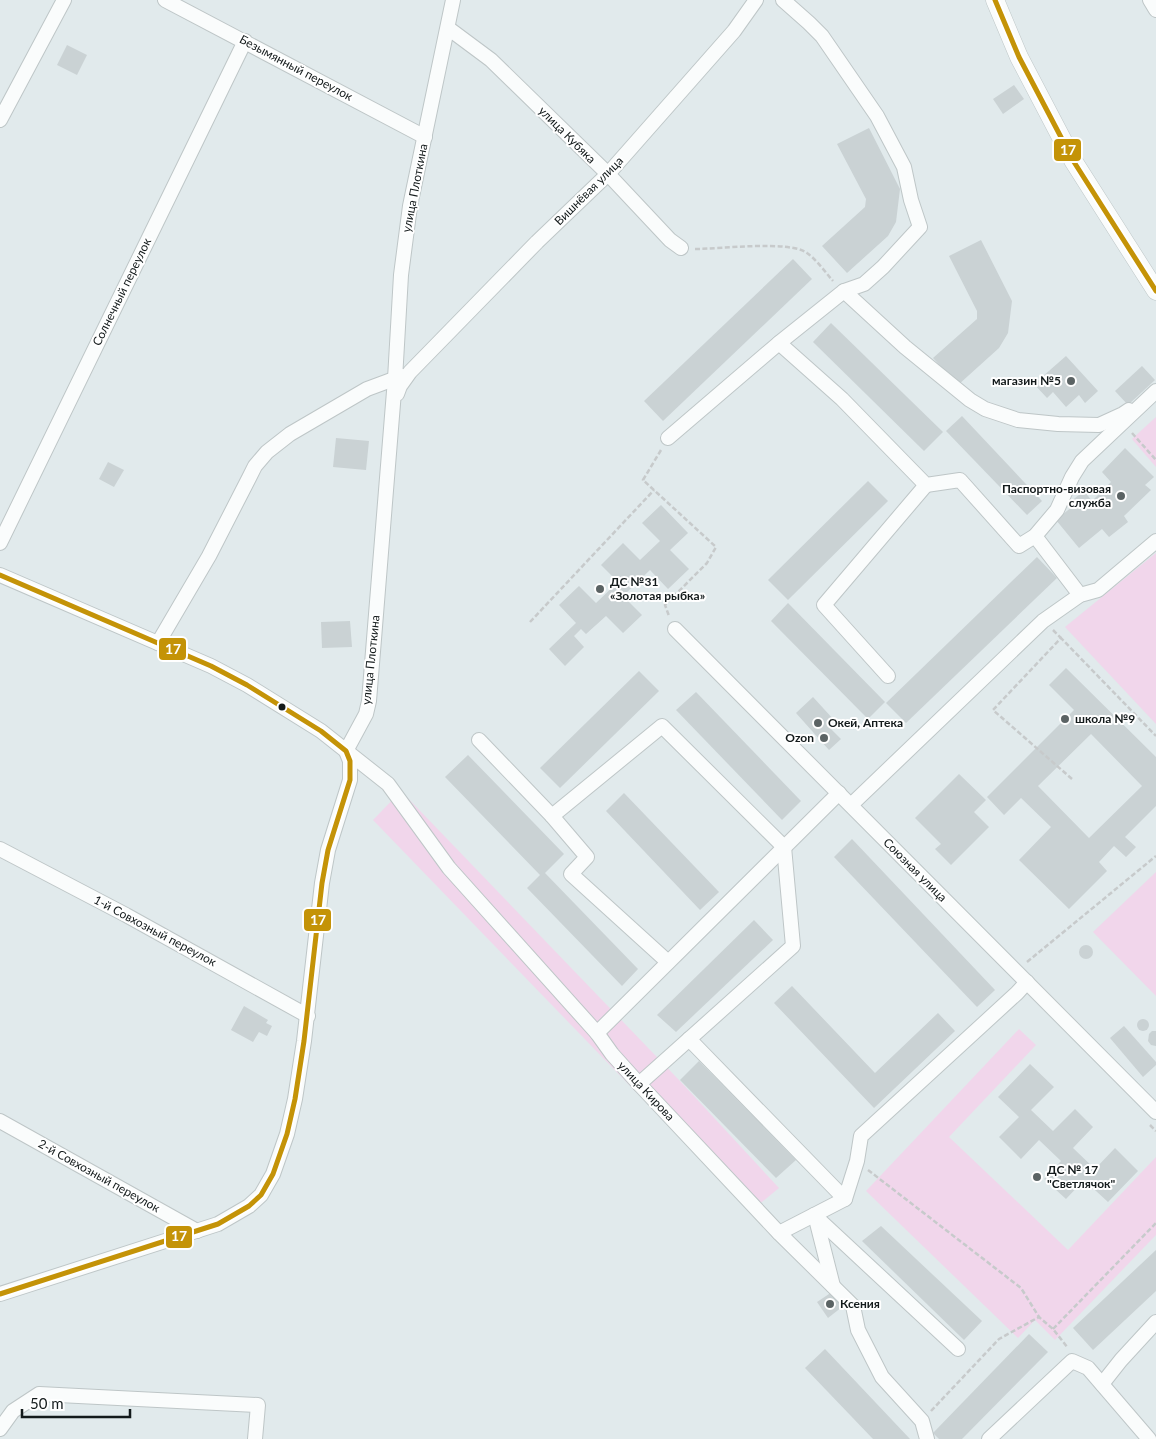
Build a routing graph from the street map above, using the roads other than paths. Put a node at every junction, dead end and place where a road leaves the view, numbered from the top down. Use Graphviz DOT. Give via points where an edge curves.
graph roads {
  1 [pos="64,0"];
  2 [pos="165,0"];
  3 [pos="453,0"];
  4 [pos="756,0"];
  5 [pos="782,0"];
  6 [pos="995,0"];
  7 [pos="1150,0"];
  8 [pos="1156,10"];
  9 [pos="448,28"];
  10 [pos="245,41"];
  11 [pos="0,120"];
  12 [pos="426,137"];
  13 [pos="608,174"];
  14 [pos="681,248"];
  15 [pos="1156,291"];
  16 [pos="844,292"];
  17 [pos="779,343"];
  18 [pos="410,372"];
  19 [pos="395,379"];
  20 [pos="1156,390"];
  21 [pos="392,414"];
  22 [pos="668,438"];
  23 [pos="926,485"];
  24 [pos="1036,536"];
  25 [pos="1156,541"];
  26 [pos="0,542"];
  27 [pos="0,575"];
  28 [pos="1080,595"];
  29 [pos="675,629"];
  30 [pos="158,643"];
  31 [pos="888,676"];
  32 [pos="479,740"];
  33 [pos="346,751"];
  34 [pos="839,793"];
  35 [pos="851,806"];
  36 [pos="552,816"];
  37 [pos="784,847"];
  38 [pos="0,849"];
  39 [pos="668,962"];
  40 [pos="1027,982"];
  41 [pos="308,1016"];
  42 [pos="597,1033"];
  43 [pos="689,1039"];
  44 [pos="638,1084"];
  45 [pos="1155,1108"];
  46 [pos="0,1121"];
  47 [pos="845,1199"];
  48 [pos="814,1215"];
  49 [pos="197,1231"];
  50 [pos="778,1233"];
  51 [pos="833,1287"];
  52 [pos="0,1294"];
  53 [pos="1156,1322"];
  54 [pos="958,1349"];
  55 [pos="1102,1384"];
  56 [pos="0,1429"];
  57 [pos="255,1439"];
  58 [pos="926,1439"];
  59 [pos="989,1439"];
  60 [pos="1149,1439"];
  1 -- 11 [label="street"];
  2 -- 10 [label="street, Безымянный переулок"];
  3 -- 9 [label="street, улица Плоткина"];
  4 -- 13 [label="street, Вишнёвая улица" via="734,31"];
  5 -- 16 [label="street" via="822,36 878,116 904,167 920,228 864,284"];
  6 -- 15 [label="main road" via="1019,57 1074,162"];
  7 -- 8 [label="street"];
  9 -- 12 [label="street, улица Плоткина"];
  9 -- 13 [label="street, улица Кубяка" via="491,60"];
  10 -- 12 [label="street, Безымянный переулок"];
  10 -- 26 [label="street, Солнечный переулок"];
  12 -- 19 [label="street, улица Плоткина" via="410,206 400,275"];
  13 -- 14 [label="street, улица Кубяка"];
  13 -- 18 [label="street, Вишнёвая улица"];
  16 -- 17 [label="street"];
  16 -- 20 [label="street" via="970,400 985,409 1018,420 1099,424 1124,414"];
  17 -- 22 [label="street"];
  17 -- 23 [label="street" via="842,399"];
  18 -- 19 [label="street, Вишнёвая улица"];
  18 -- 21 [label="street, Вишнёвая улица" via="400,386"];
  19 -- 21 [label="street, улица Плоткина"];
  19 -- 30 [label="street" via="367,388 290,434 267,452 252,472 209,556"];
  20 -- 24 [label="street" via="1082,460 1058,510"];
  21 -- 33 [label="street, улица Плоткина" via="369,700 362,722"];
  23 -- 24 [label="street" via="960,480 1019,546"];
  23 -- 31 [label="street" via="824,604"];
  24 -- 28 [label="street"];
  25 -- 28 [label="street" via="1098,590"];
  27 -- 30 [label="street, улица Кирова"];
  28 -- 35 [label="street" via="1043,621"];
  29 -- 34 [label="street, Союзная улица"];
  30 -- 33 [label="street, улица Кирова" via="247,685 321,731"];
  32 -- 36 [label="street"];
  33 -- 41 [label="street" via="350,761 350,780 328,850 322,883"];
  33 -- 42 [label="street, улица Кирова" via="388,784 449,868"];
  34 -- 35 [label="street, Союзная улица"];
  34 -- 37 [label="street"];
  35 -- 40 [label="street, Союзная улица"];
  36 -- 37 [label="street" via="662,726"];
  36 -- 39 [label="street" via="586,857 571,874"];
  37 -- 39 [label="street"];
  37 -- 43 [label="street" via="793,946"];
  38 -- 41 [label="street, 1-й Совхозный переулок"];
  39 -- 42 [label="street"];
  40 -- 45 [label="street, Союзная улица"];
  40 -- 47 [label="street" via="860,1136 857,1161"];
  41 -- 49 [label="street" via="287,1134 273,1174 261,1195 249,1206 218,1224"];
  42 -- 44 [label="street, улица Кирова"];
  43 -- 44 [label="street"];
  43 -- 47 [label="street"];
  44 -- 50 [label="street, улица Кирова"];
  46 -- 49 [label="street, 2-й Совхозный переулок"];
  47 -- 48 [label="street"];
  48 -- 50 [label="street"];
  48 -- 51 [label="street"];
  48 -- 54 [label="street"];
  49 -- 52 [label="street"];
  50 -- 51 [label="street, улица Кирова"];
  51 -- 58 [label="street, улица Кирова" via="853,1306 858,1330 882,1377 922,1421"];
  53 -- 55 [label="street"];
  55 -- 59 [label="street" via="1088,1368 1072,1361"];
  55 -- 60 [label="street"];
  56 -- 57 [label="street" via="13,1411 39,1394 258,1405"];
}
